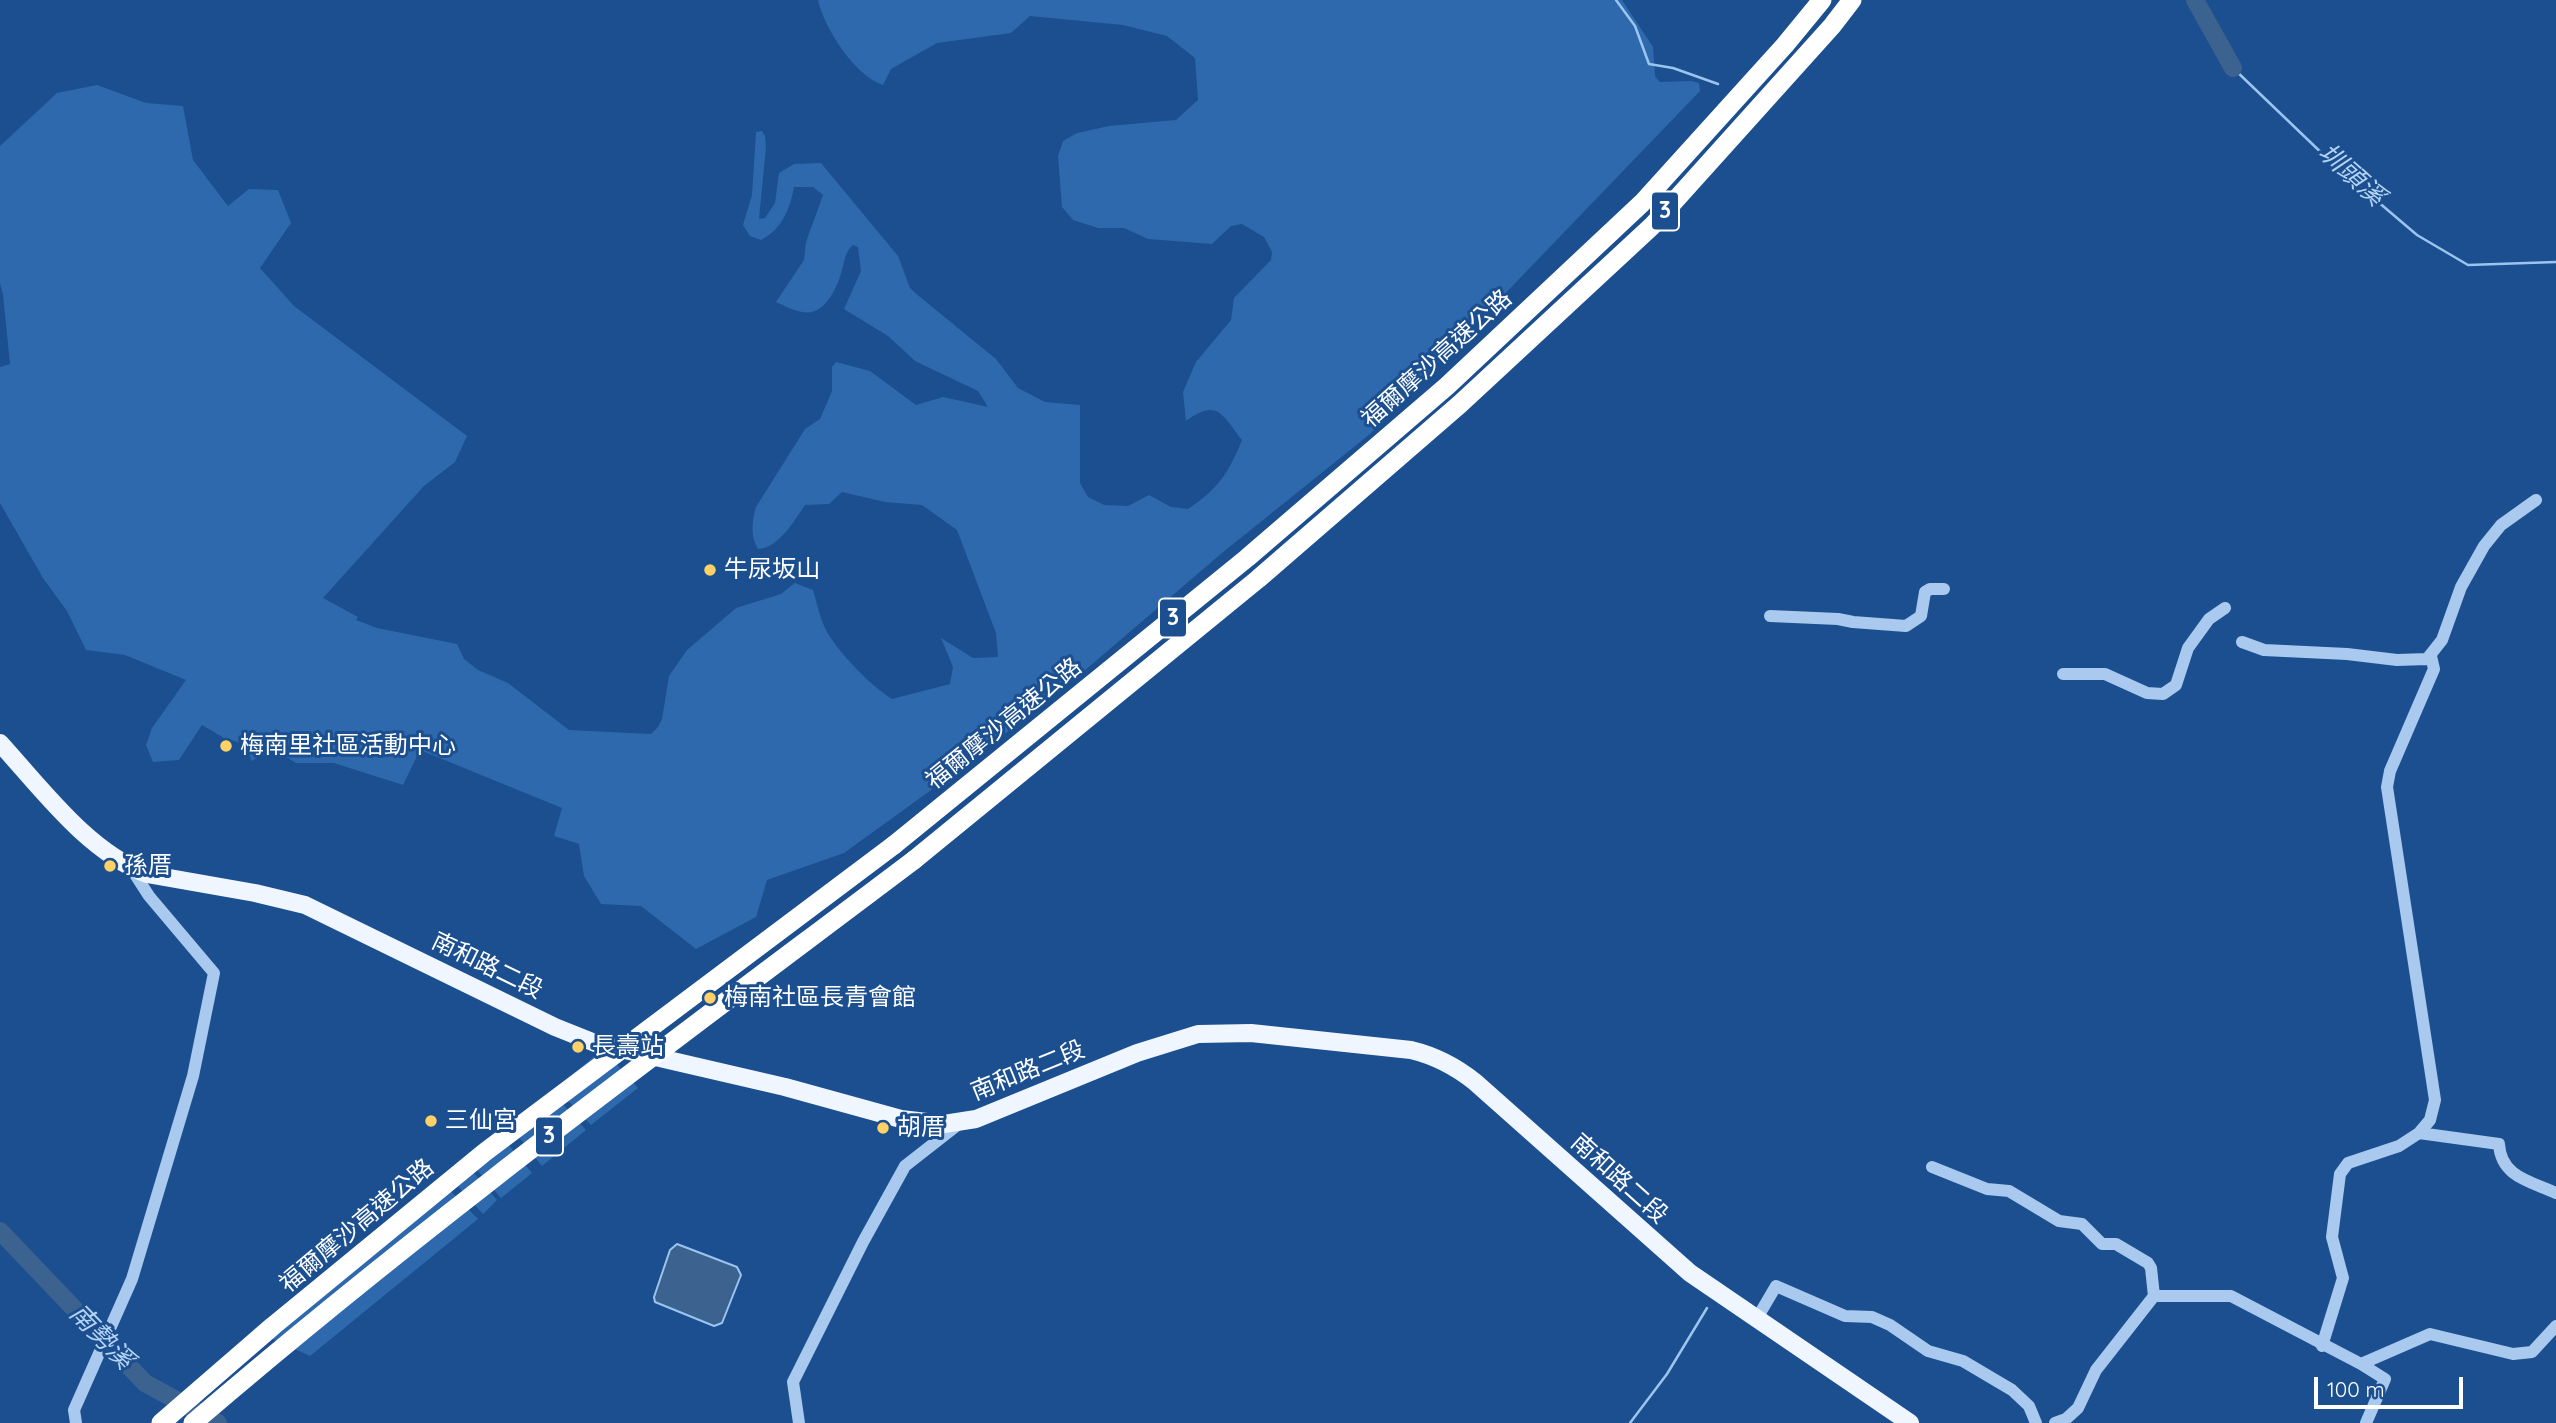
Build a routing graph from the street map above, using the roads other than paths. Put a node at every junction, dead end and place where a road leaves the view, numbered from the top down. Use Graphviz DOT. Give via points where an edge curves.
graph roads {
  1 [pos="1822,0"];
  2 [pos="1852,0"];
  3 [pos="2536,500"];
  4 [pos="1944,589"];
  5 [pos="2225,608"];
  6 [pos="1770,616"];
  7 [pos="2242,642"];
  8 [pos="2431,656"];
  9 [pos="2063,674"];
  10 [pos="0,743"];
  11 [pos="131,868"];
  12 [pos="960,1123"];
  13 [pos="2419,1133"];
  14 [pos="1932,1167"];
  15 [pos="2556,1193"];
  16 [pos="2154,1296"];
  17 [pos="1756,1320"];
  18 [pos="2556,1326"];
  19 [pos="2322,1346"];
  20 [pos="2361,1364"];
  21 [pos="75,1417"];
  22 [pos="1901,1420"];
  23 [pos="161,1423"];
  24 [pos="193,1423"];
  25 [pos="799,1423"];
  26 [pos="2036,1423"];
  27 [pos="2055,1423"];
  28 [pos="2366,1423"];
  1 -- 23 [label="highway, 福爾摩沙高速公路 / 3, bridge" via="1642,204 1447,386 1247,558 894,845 485,1152"];
  2 -- 24 [label="highway, 福爾摩沙高速公路 / 3, bridge" via="1652,226 1460,404 1258,579 914,860 469,1196"];
  3 -- 8 [label="street" via="2501,525 2484,545"];
  4 -- 6 [label="street" via="1925,592 1922,616 1906,625"];
  5 -- 9 [label="street" via="2209,619 2188,648 2176,685 2163,694 2147,693 2105,674"];
  7 -- 8 [label="street" via="2264,650 2397,660"];
  8 -- 13 [label="street" via="2434,669 2387,787 2435,1100 2430,1120"];
  10 -- 11 [label="main road, 南和路二段" via="100,848"];
  11 -- 12 [label="main road, 南和路二段" via="305,905 555,1027 595,1042 901,1119"];
  11 -- 21 [label="street" via="214,974 193,1076 129,1286"];
  12 -- 17 [label="main road, 南和路二段" via="1137,1053 1198,1034 1251,1033 1411,1050 1458,1068 1646,1236"];
  12 -- 25 [label="street" via="905,1166 863,1242 793,1382"];
  13 -- 15 [label="street" via="2499,1144 2500,1159 2509,1171"];
  13 -- 19 [label="street" via="2399,1146 2348,1163 2340,1174 2332,1237 2343,1278"];
  14 -- 16 [label="street" via="1987,1189 2009,1191 2059,1221 2082,1224 2102,1244 2116,1244 2148,1264"];
  16 -- 19 [label="street" via="2231,1296"];
  16 -- 27 [label="street" via="2096,1370 2078,1408"];
  17 -- 22 [label="main road, 南和路二段"];
  17 -- 26 [label="street" via="1776,1286 1845,1316 1872,1317 1928,1352 1963,1361 2012,1390 2029,1406"];
  18 -- 20 [label="street" via="2532,1352 2513,1354 2430,1334"];
  19 -- 20 [label="street"];
  20 -- 28 [label="street" via="2385,1379"];
}
